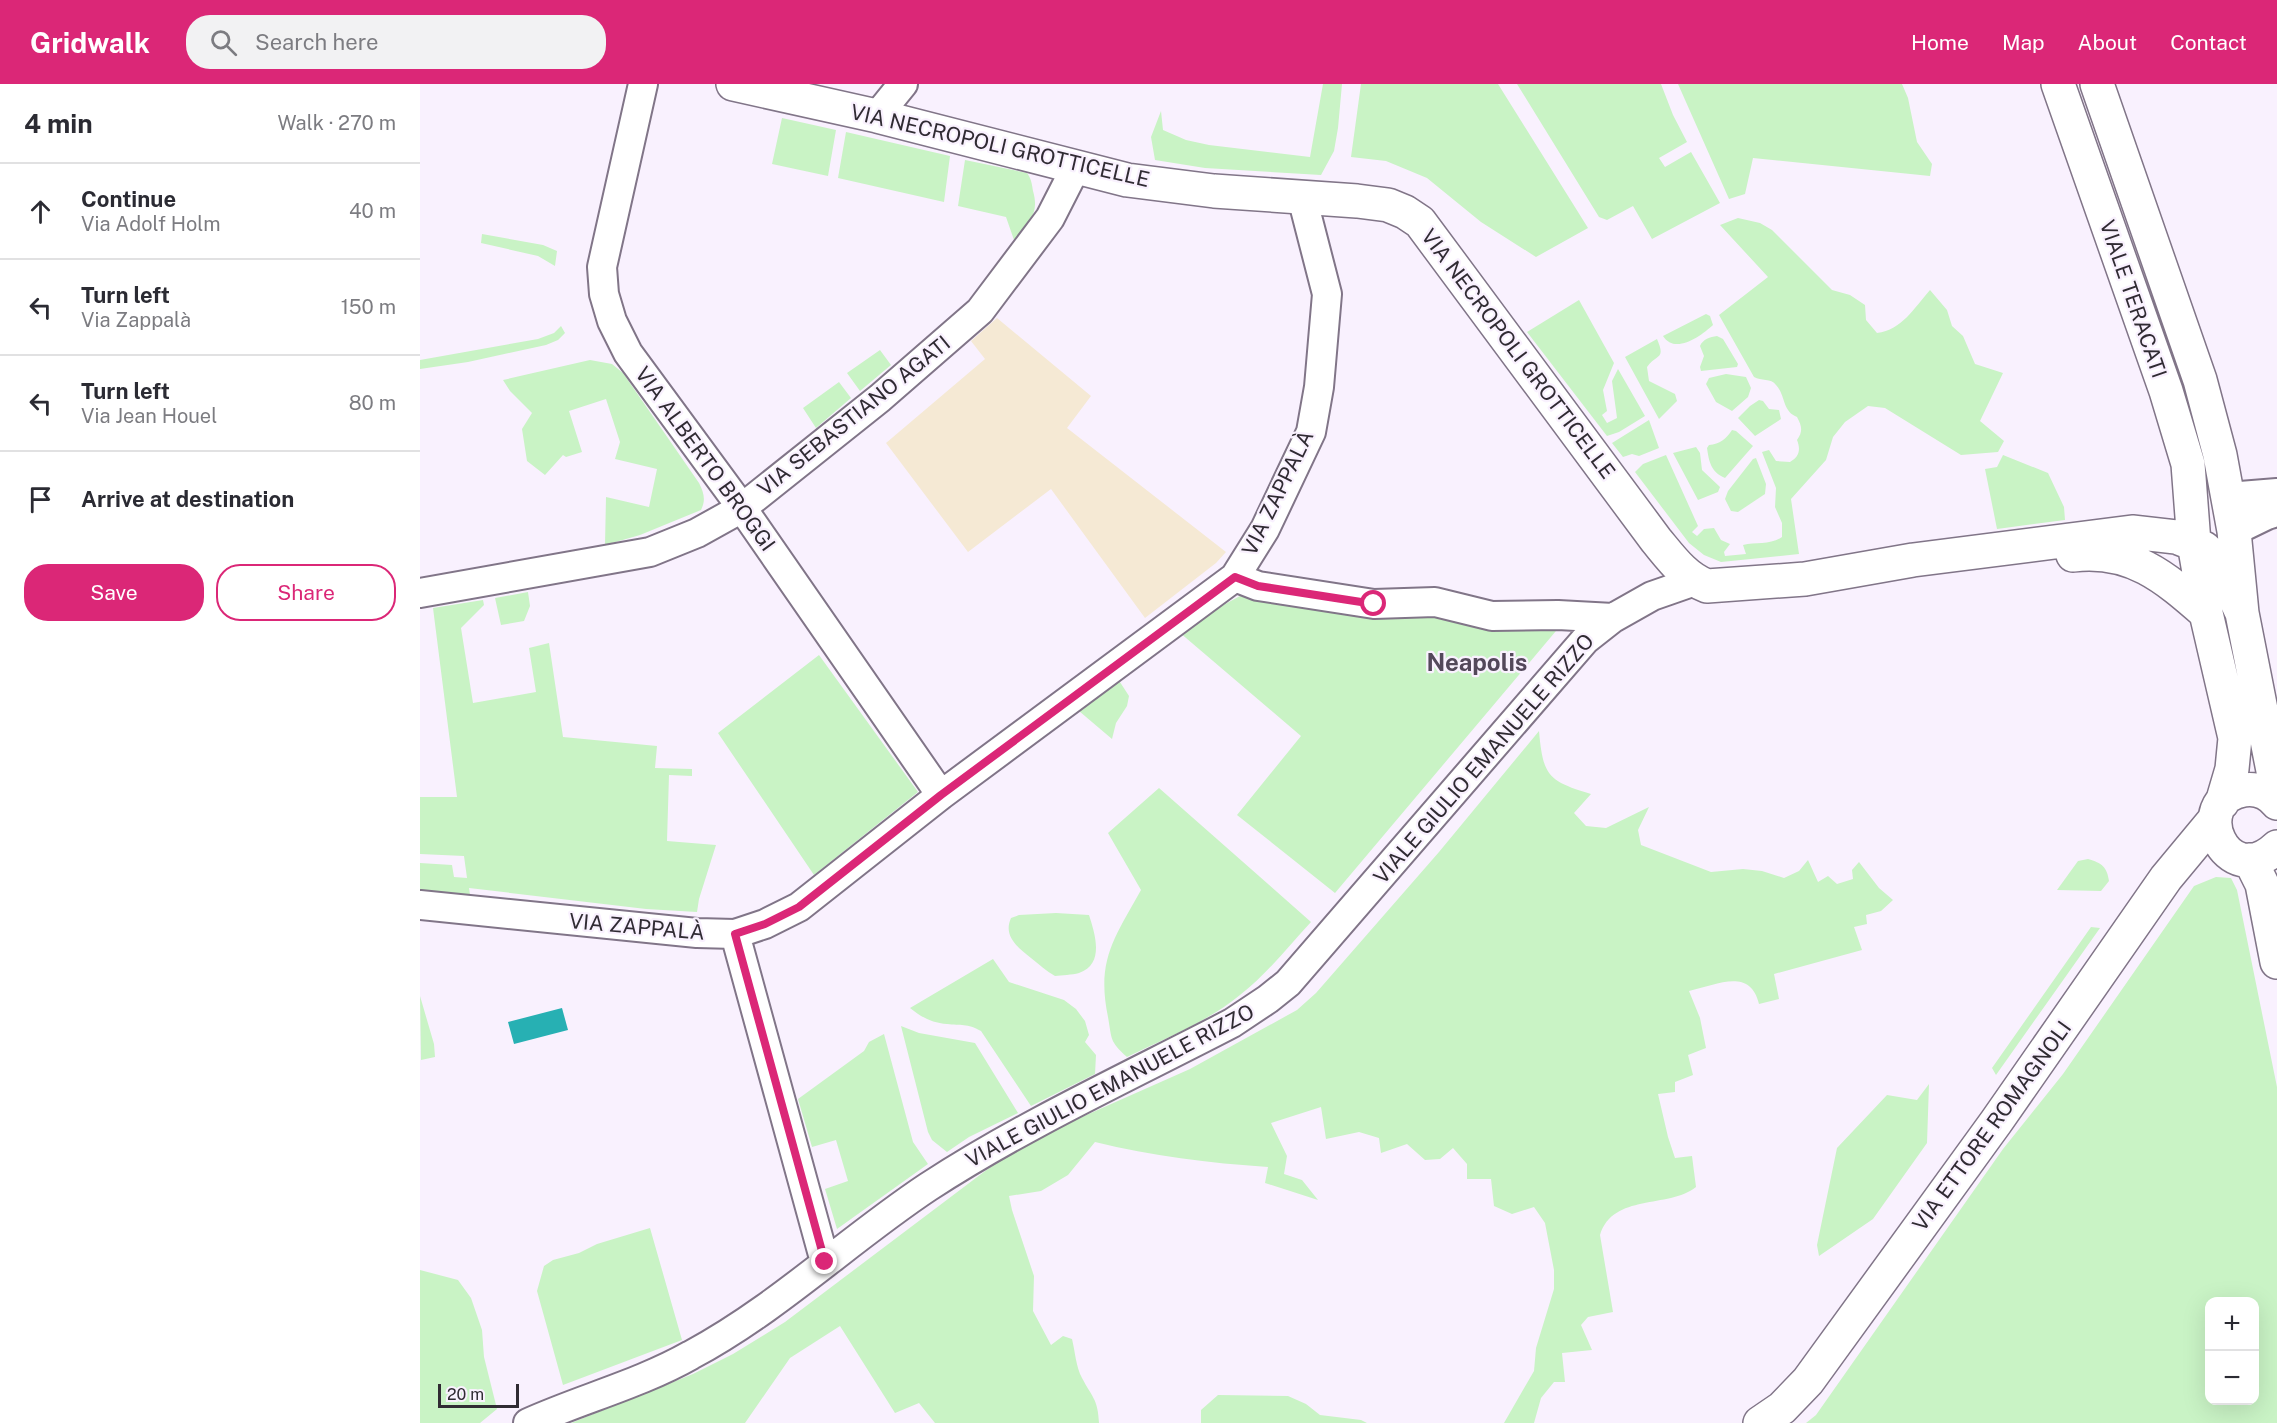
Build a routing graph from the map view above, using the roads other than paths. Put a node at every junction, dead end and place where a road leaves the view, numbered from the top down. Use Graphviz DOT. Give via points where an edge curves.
graph roads {
  1 [pos="643,84"];
  2 [pos="733,84"];
  3 [pos="903,84"];
  4 [pos="2058,84"];
  5 [pos="2097,84"];
  6 [pos="877,116"];
  7 [pos="1076,167"];
  8 [pos="1302,197"];
  9 [pos="2277,493"];
  10 [pos="2228,497"];
  11 [pos="741,508"];
  12 [pos="2277,512"];
  13 [pos="2192,530"];
  14 [pos="2234,531"];
  15 [pos="1235,577"];
  16 [pos="1805,579"];
  17 [pos="1695,581"];
  18 [pos="420,593"];
  19 [pos="2206,613"];
  20 [pos="2242,613"];
  21 [pos="1613,618"];
  22 [pos="2277,791"];
  23 [pos="941,795"];
  24 [pos="2277,803"];
  25 [pos="2219,811"];
  26 [pos="2263,854"];
  27 [pos="420,905"];
  28 [pos="735,934"];
  29 [pos="2277,962"];
  30 [pos="825,1262"];
  31 [pos="528,1423"];
  32 [pos="1760,1423"];
  1 -- 11 [label="street, VIA ALBERTO BROGGI" via="602,267 604,294 628,353"];
  2 -- 6 [label="main road, VIA NECROPOLI GROTTICELLE"];
  3 -- 6 [label="street"];
  4 -- 13 [label="main road, VIALE TERACATI" via="2188,464"];
  5 -- 10 [label="main road, VIALE TERACATI" via="2200,380"];
  6 -- 7 [label="main road, VIA NECROPOLI GROTTICELLE"];
  7 -- 8 [label="main road, VIA NECROPOLI GROTTICELLE" via="1127,180"];
  7 -- 11 [label="street, VIA SEBASTIANO AGATI" via="1050,218 980,311 880,398"];
  8 -- 15 [label="street, VIA ZAPPALÀ" via="1327,294 1319,387 1311,432 1265,530"];
  8 -- 17 [label="main road, VIA NECROPOLI GROTTICELLE" via="1388,206 1420,222 1656,540"];
  9 -- 10 [label="street"];
  10 -- 14 [label="main road, VIALE TERACATI"];
  11 -- 18 [label="street, VIA SEBASTIANO AGATI" via="697,533 650,552"];
  11 -- 23 [label="street, VIA ALBERTO BROGGI"];
  12 -- 14 [label="street"];
  13 -- 16 [label="main road" via="2170,525"];
  13 -- 19 [label="main road, VIALE TERACATI"];
  13 -- 20 [label="main road" via="2218,561"];
  14 -- 20 [label="main road, VIALE TERACATI"];
  15 -- 21 [label="street" via="1258,586 1374,604 1436,602 1492,616"];
  15 -- 23 [label="street, VIA ZAPPALÀ"];
  16 -- 17 [label="main road" via="1707,586"];
  16 -- 19 [label="main road" via="1916,575 2084,554 2130,559 2145,566"];
  17 -- 21 [label="street, VIALE GIULIO EMANUELE RIZZO" via="1652,596"];
  19 -- 25 [label="main road" via="2235,738 2232,769"];
  20 -- 22 [label="main road"];
  21 -- 30 [label="street, VIALE GIULIO EMANUELE RIZZO" via="1585,640 1288,983 1232,1023 994,1145"];
  23 -- 28 [label="street, VIA ZAPPALÀ" via="799,907"];
  24 -- 25 [label="main road" via="2252,789 2231,795"];
  25 -- 26 [label="main road" via="2216,837 2226,851 2233,856"];
  25 -- 32 [label="main road, VIA ETTORE ROMAGNOLI" via="2166,878 1808,1381 1782,1408"];
  26 -- 29 [label="main road" via="2262,884"];
  27 -- 28 [label="street, VIA ZAPPALÀ"];
  28 -- 30 [label="street"];
  30 -- 31 [label="street, VIALE GIULIO EMANUELE RIZZO" via="770,1305 690,1356"];
}
